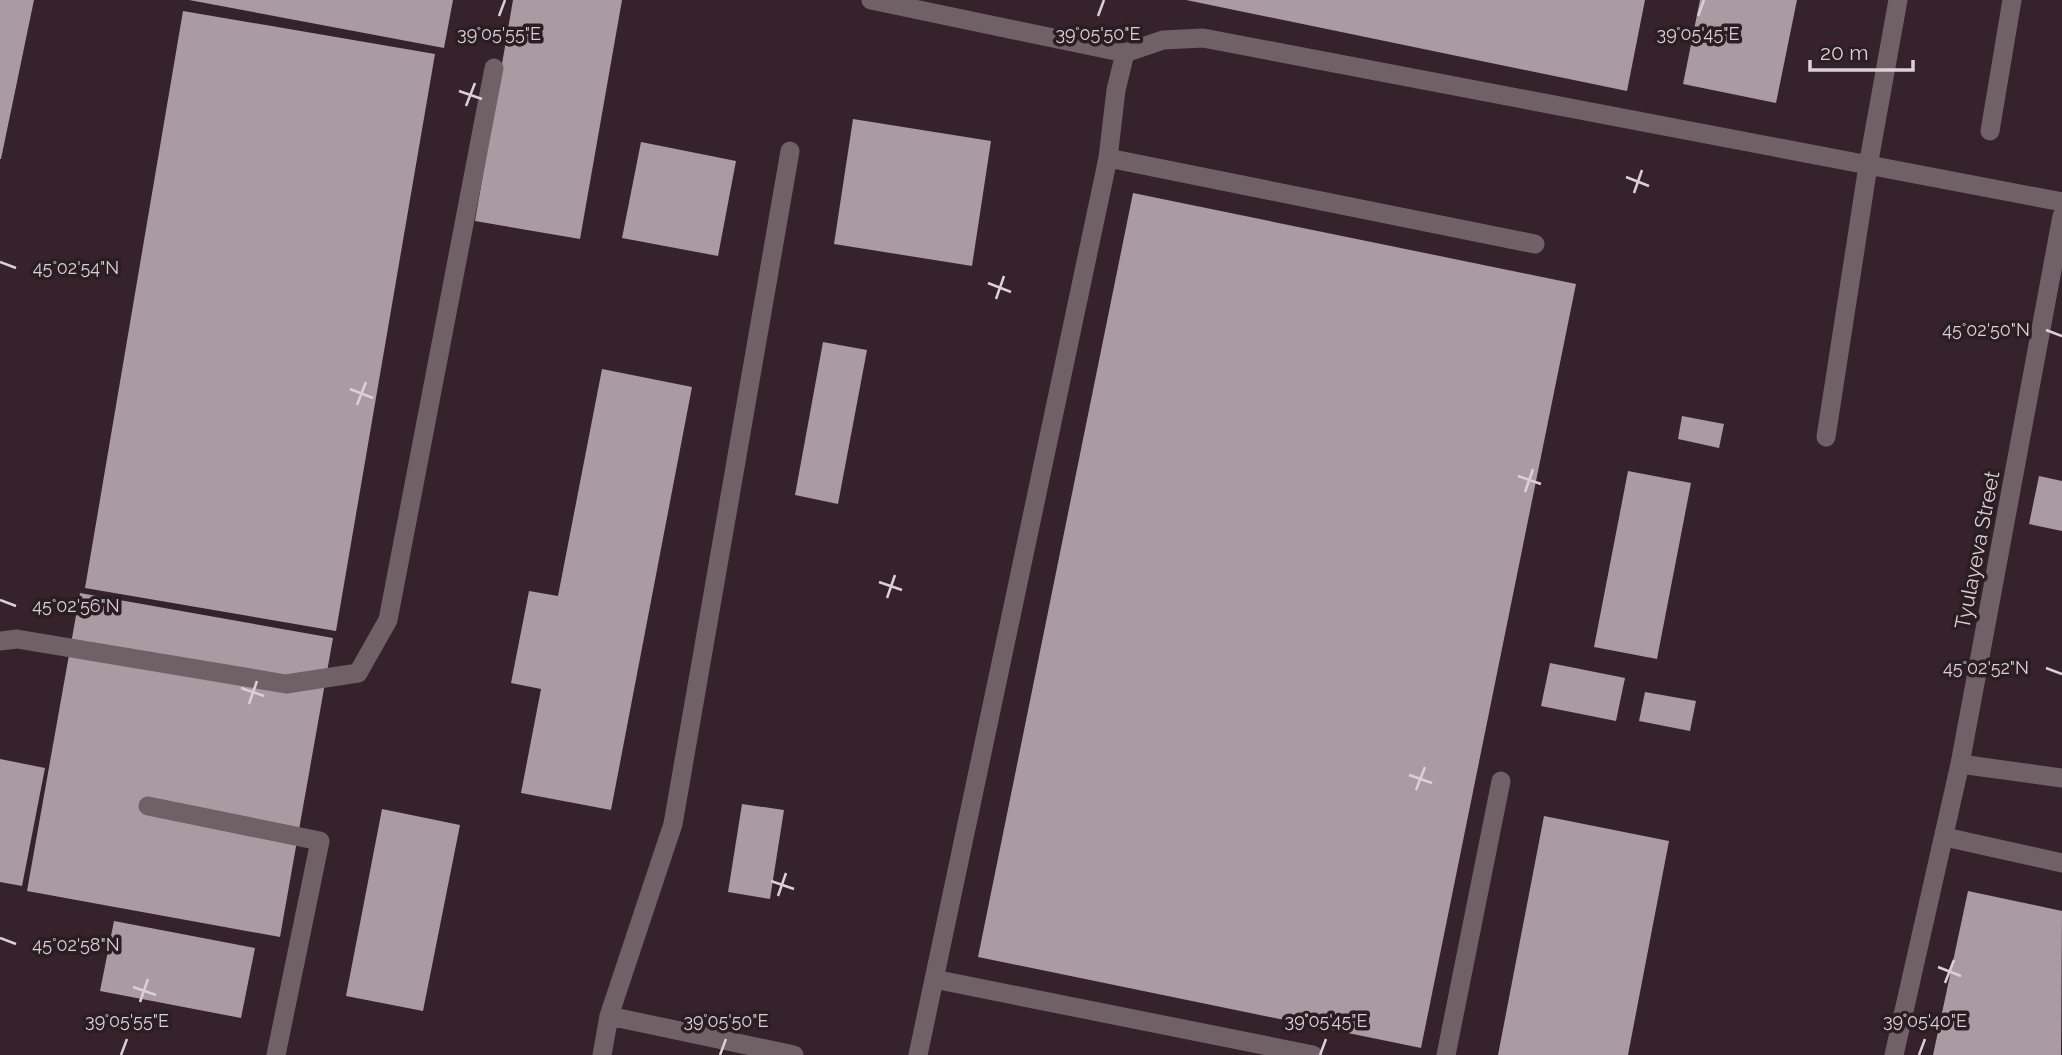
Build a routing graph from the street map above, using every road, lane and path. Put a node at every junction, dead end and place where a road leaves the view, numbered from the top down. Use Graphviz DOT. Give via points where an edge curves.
graph roads {
  1 [pos="871,0"];
  2 [pos="1898,0"];
  3 [pos="2012,0"];
  4 [pos="946,8"];
  5 [pos="1125,53"];
  6 [pos="494,68"];
  7 [pos="1990,131"];
  8 [pos="790,151"];
  9 [pos="1108,158"];
  10 [pos="1868,166"];
  11 [pos="2062,202"];
  12 [pos="2062,216"];
  13 [pos="1535,244"];
  14 [pos="1826,438"];
  15 [pos="0,640"];
  16 [pos="1960,764"];
  17 [pos="2062,778"];
  18 [pos="1501,781"];
  19 [pos="148,806"];
  20 [pos="1945,837"];
  21 [pos="2062,863"];
  22 [pos="934,979"];
  23 [pos="609,1016"];
  24 [pos="276,1055"];
  25 [pos="602,1055"];
  26 [pos="794,1055"];
  27 [pos="918,1055"];
  28 [pos="1313,1055"];
  29 [pos="1446,1055"];
  30 [pos="1894,1055"];
  1 -- 4 [label="street"];
  2 -- 10 [label="street"];
  3 -- 7 [label="street"];
  4 -- 5 [label="street"];
  5 -- 9 [label="street"];
  5 -- 10 [label="street" via="1163,40 1203,38"];
  6 -- 15 [label="street" via="388,620 358,673 286,684 17,639"];
  8 -- 23 [label="street" via="673,824"];
  9 -- 13 [label="street"];
  9 -- 22 [label="street"];
  10 -- 11 [label="street"];
  10 -- 14 [label="street"];
  12 -- 16 [label="street, Tyulayeva Street"];
  16 -- 17 [label="street"];
  16 -- 20 [label="street, Tyulayeva Street"];
  18 -- 29 [label="street"];
  19 -- 24 [label="street" via="320,841"];
  20 -- 21 [label="street"];
  20 -- 30 [label="street, Tyulayeva Street"];
  22 -- 27 [label="street"];
  22 -- 28 [label="street"];
  23 -- 25 [label="street"];
  23 -- 26 [label="street"];
}
